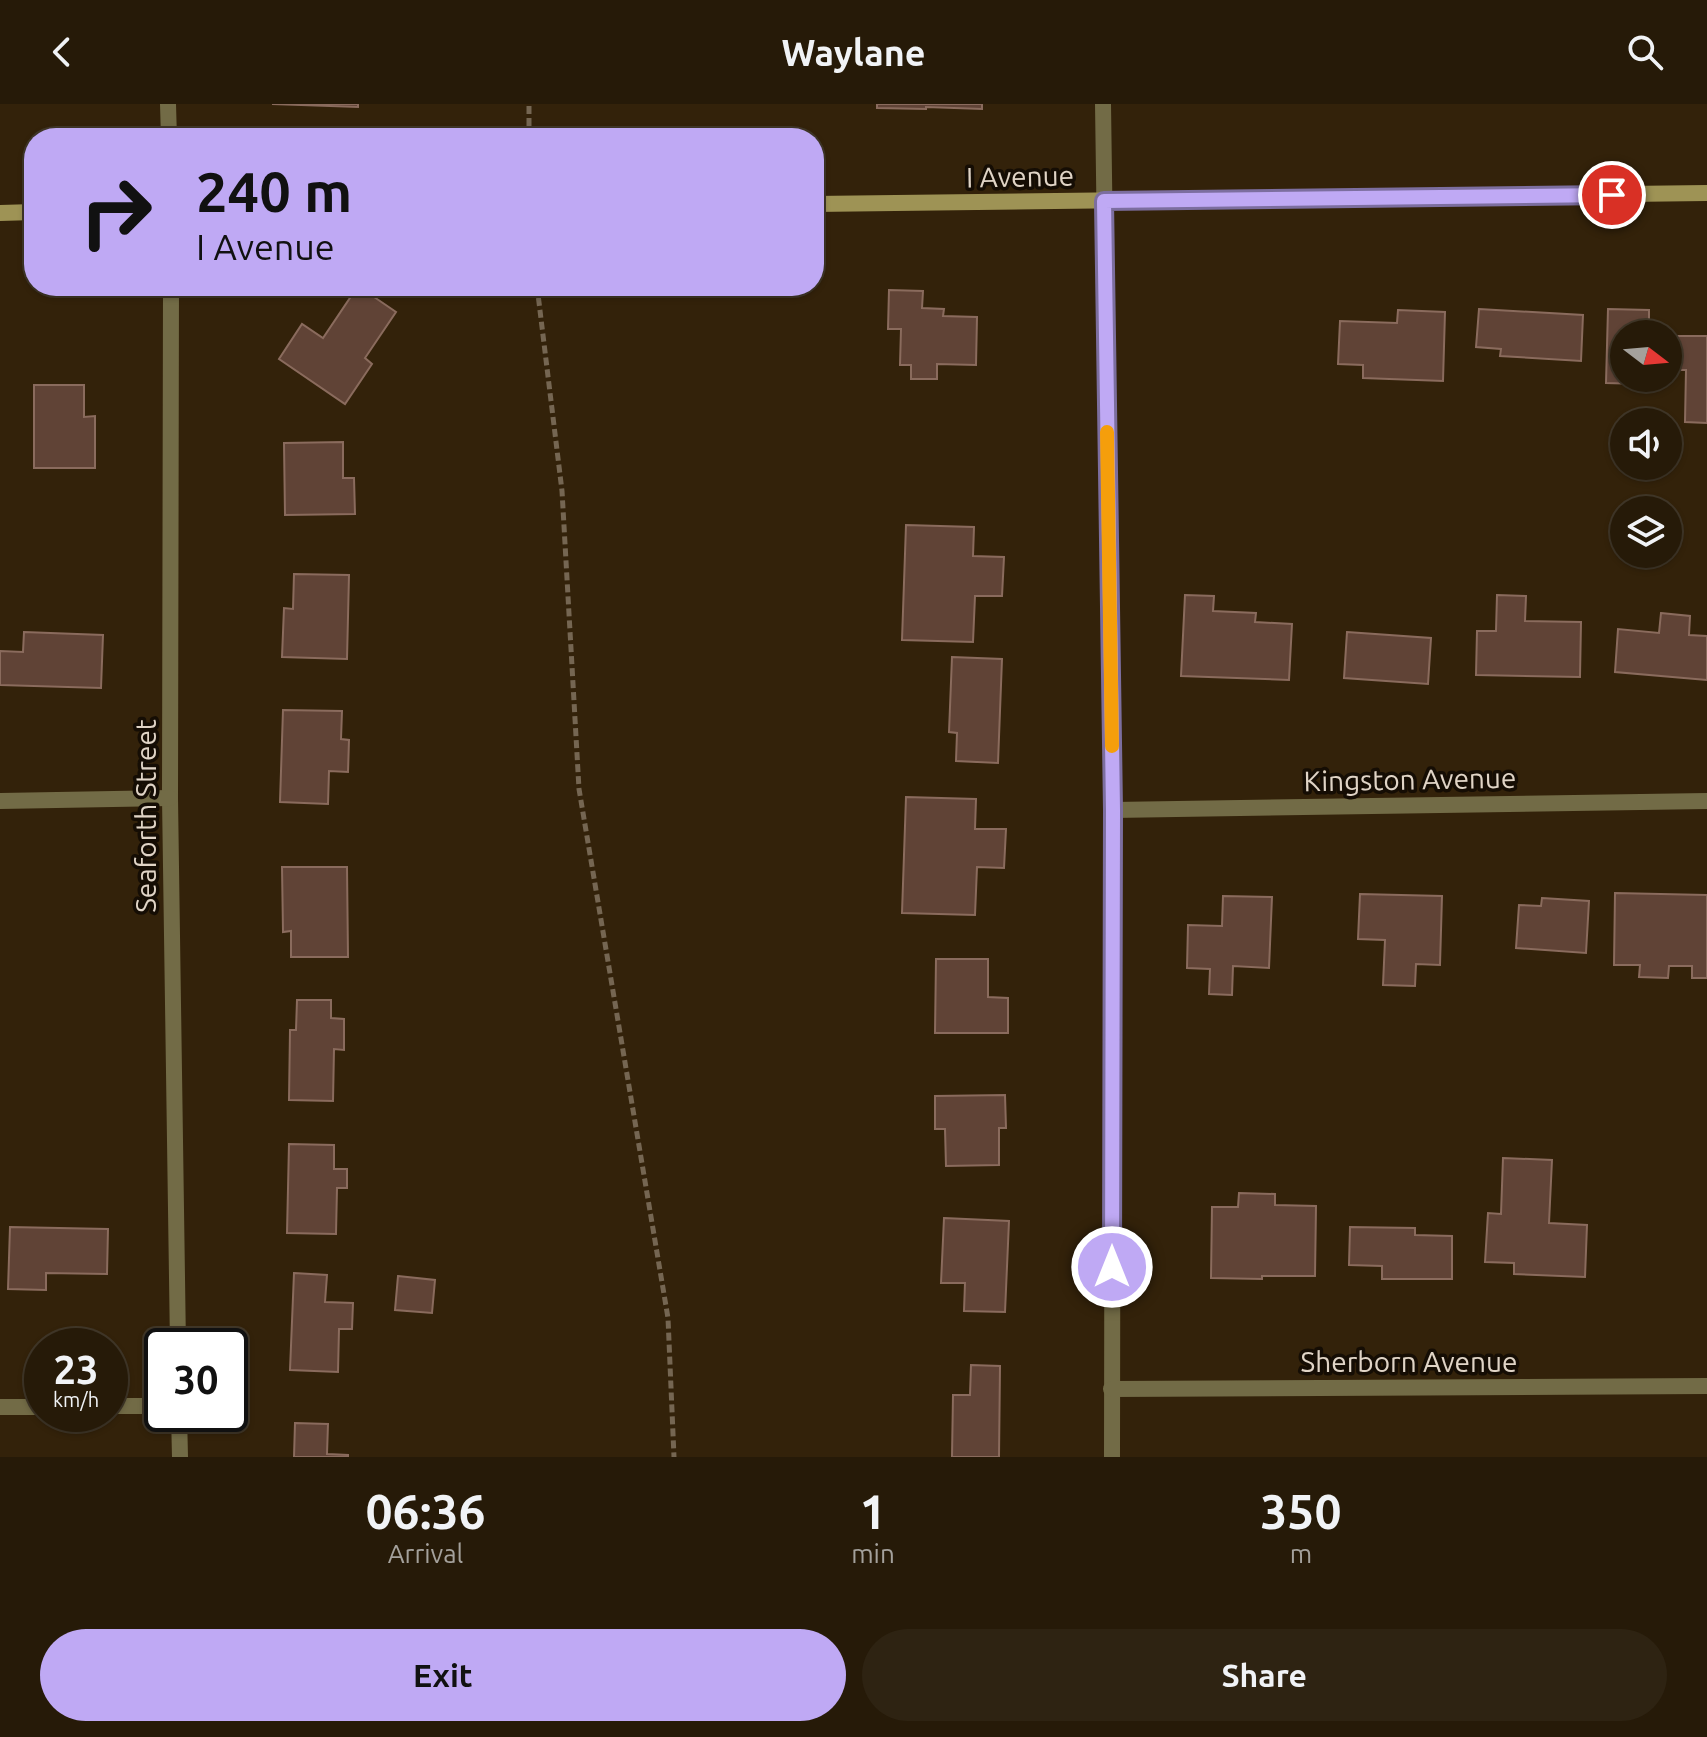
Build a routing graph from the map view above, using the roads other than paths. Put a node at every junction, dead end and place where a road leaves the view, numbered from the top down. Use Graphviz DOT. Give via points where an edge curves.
graph roads {
  1 [pos="168,104"];
  2 [pos="1103,104"];
  3 [pos="169,128"];
  4 [pos="1707,193"];
  5 [pos="1104,201"];
  6 [pos="824,204"];
  7 [pos="24,212"];
  8 [pos="0,213"];
  9 [pos="171,296"];
  10 [pos="170,798"];
  11 [pos="0,801"];
  12 [pos="1707,801"];
  13 [pos="1113,810"];
  14 [pos="178,1328"];
  15 [pos="1707,1386"];
  16 [pos="1111,1389"];
  17 [pos="0,1407"];
  18 [pos="24,1407"];
  19 [pos="179,1432"];
  20 [pos="180,1457"];
  21 [pos="1112,1457"];
  1 -- 3 [label="street"];
  2 -- 5 [label="street"];
  4 -- 5 [label="main road, I Avenue"];
  5 -- 6 [label="main road, I Avenue"];
  5 -- 13 [label="street"];
  7 -- 8 [label="main road"];
  9 -- 10 [label="street, Seaforth Street"];
  10 -- 11 [label="street"];
  10 -- 14 [label="street, Seaforth Street"];
  12 -- 13 [label="street, Kingston Avenue"];
  13 -- 16 [label="street"];
  15 -- 16 [label="street, Sherborn Avenue"];
  16 -- 21 [label="street"];
  17 -- 18 [label="street"];
  19 -- 20 [label="street"];
}
